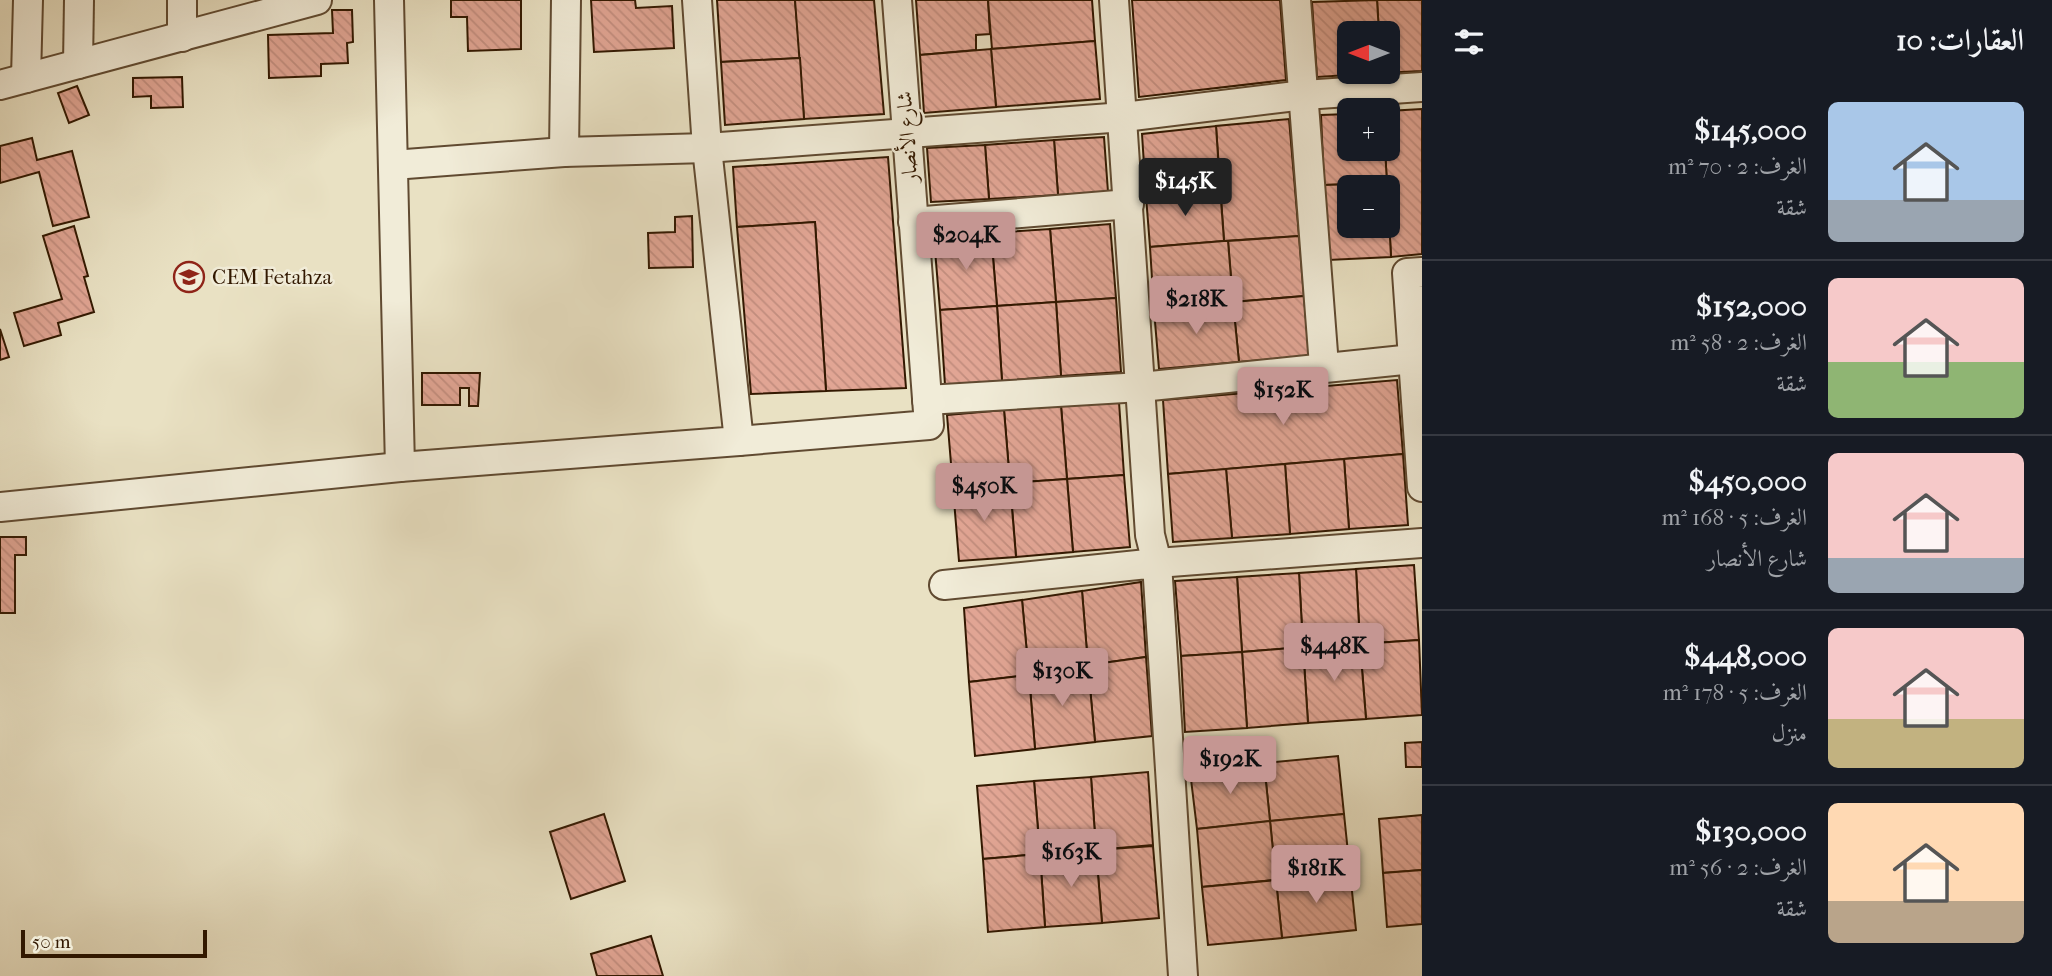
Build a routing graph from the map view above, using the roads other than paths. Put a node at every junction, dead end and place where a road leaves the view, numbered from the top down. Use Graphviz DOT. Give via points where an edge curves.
graph roads {
  1 [pos="28,0"];
  2 [pos="79,0"];
  3 [pos="182,0"];
  4 [pos="317,0"];
  5 [pos="388,0"];
  6 [pos="566,0"];
  7 [pos="697,0"];
  8 [pos="897,0"];
  9 [pos="1114,0"];
  10 [pos="1296,0"];
  11 [pos="182,37"];
  12 [pos="78,64"];
  13 [pos="13,81"];
  14 [pos="1422,86"];
  15 [pos="1304,95"];
  16 [pos="1124,117"];
  17 [pos="906,131"];
  18 [pos="707,148"];
  19 [pos="564,152"];
  20 [pos="393,165"];
  21 [pos="1129,204"];
  22 [pos="913,222"];
  23 [pos="1422,272"];
  24 [pos="1413,359"];
  25 [pos="1324,366"];
  26 [pos="1141,387"];
  27 [pos="927,400"];
  28 [pos="739,441"];
  29 [pos="400,467"];
  30 [pos="1422,487"];
  31 [pos="0,507"];
  32 [pos="1422,543"];
  33 [pos="1157,564"];
  34 [pos="944,585"];
  35 [pos="1183,976"];
  1 -- 13 [label="street"];
  2 -- 12 [label="street"];
  3 -- 11 [label="street"];
  4 -- 11 [label="street"];
  5 -- 20 [label="street"];
  6 -- 19 [label="street"];
  7 -- 18 [label="street"];
  8 -- 17 [label="street, شارع الأنصار"];
  9 -- 16 [label="street"];
  10 -- 15 [label="street"];
  11 -- 12 [label="street"];
  12 -- 13 [label="street"];
  14 -- 15 [label="street"];
  15 -- 16 [label="street"];
  15 -- 25 [label="street"];
  16 -- 17 [label="street"];
  16 -- 21 [label="street"];
  17 -- 18 [label="street"];
  17 -- 22 [label="street, شارع الأنصار"];
  18 -- 19 [label="street"];
  18 -- 28 [label="street"];
  19 -- 20 [label="street"];
  20 -- 29 [label="street"];
  21 -- 22 [label="street"];
  21 -- 26 [label="street"];
  22 -- 27 [label="street, شارع الأنصار"];
  23 -- 24 [label="street" via="1407,273"];
  24 -- 25 [label="street"];
  24 -- 30 [label="street"];
  25 -- 26 [label="street"];
  26 -- 27 [label="street"];
  26 -- 33 [label="street" via="1150,535"];
  27 -- 28 [label="street" via="929,425"];
  28 -- 29 [label="street"];
  29 -- 31 [label="street"];
  32 -- 33 [label="street"];
  33 -- 34 [label="street"];
  33 -- 35 [label="street"];
}
